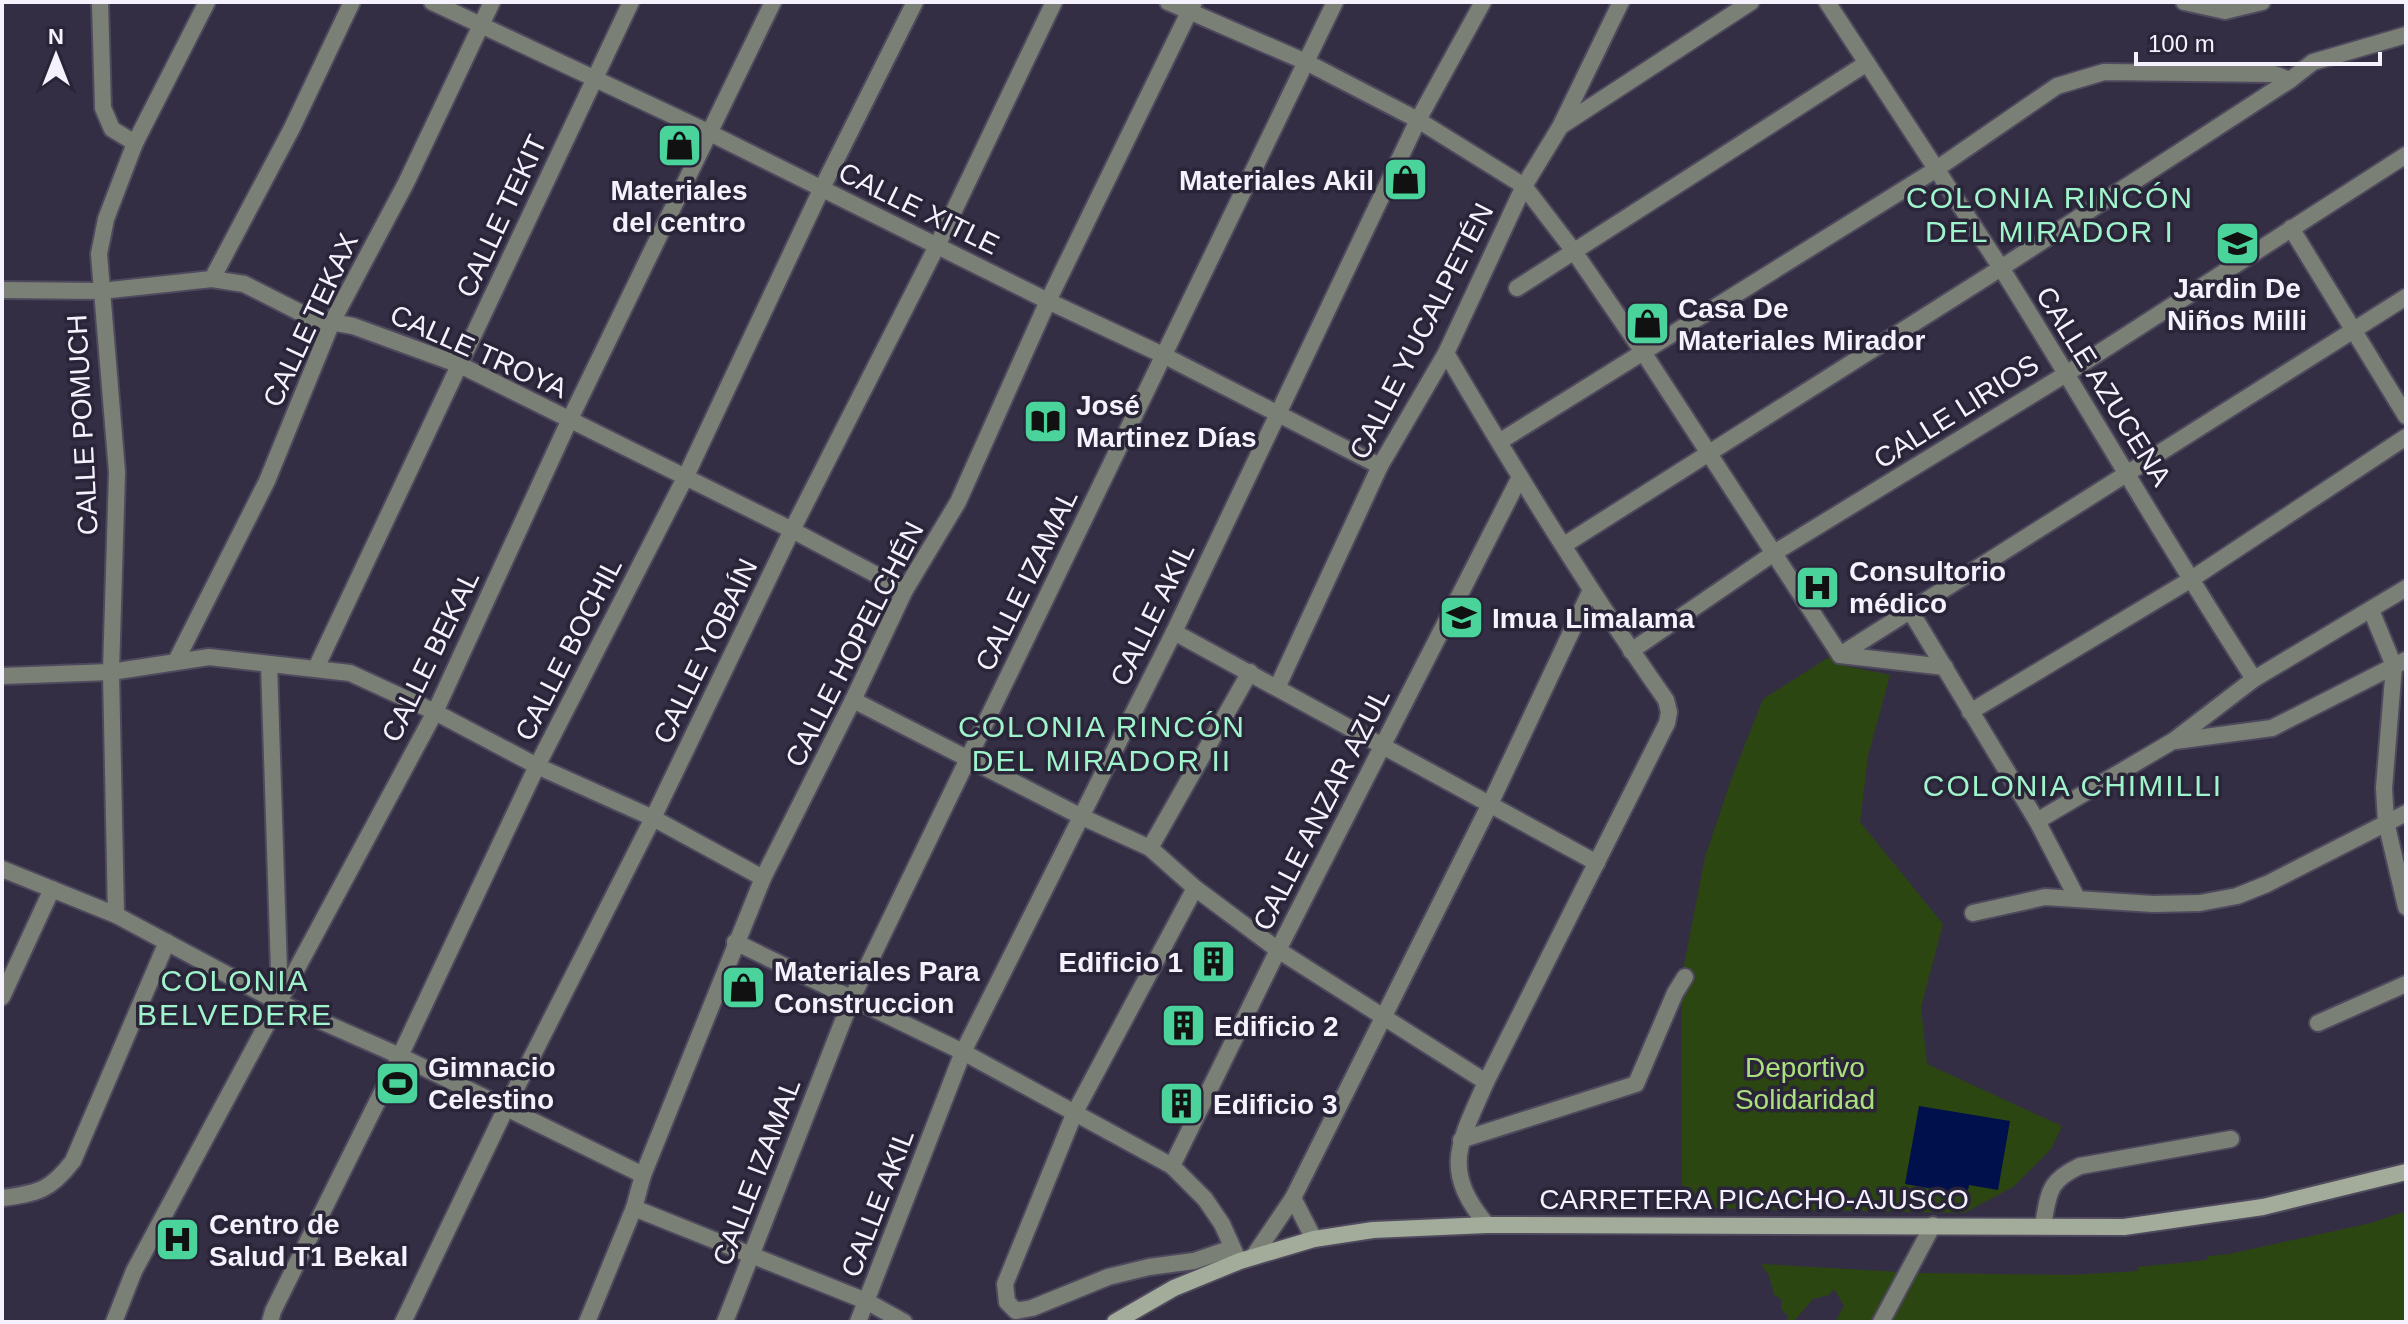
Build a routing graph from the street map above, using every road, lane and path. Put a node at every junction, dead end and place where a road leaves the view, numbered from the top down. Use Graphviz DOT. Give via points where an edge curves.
graph roads {
  1 [pos="100,2"];
  2 [pos="207,2"];
  3 [pos="352,2"];
  4 [pos="432,2"];
  5 [pos="492,2"];
  6 [pos="631,2"];
  7 [pos="773,2"];
  8 [pos="915,2"];
  9 [pos="1054,2"];
  10 [pos="1168,2"];
  11 [pos="1335,2"];
  12 [pos="1483,2"];
  13 [pos="1621,2"];
  14 [pos="1751,2"];
  15 [pos="1827,2"];
  16 [pos="2184,2"];
  17 [pos="2262,2"];
  18 [pos="2227,6"];
  19 [pos="1192,7"];
  20 [pos="480,26"];
  21 [pos="2406,35"];
  22 [pos="1306,62"];
  23 [pos="1867,63"];
  24 [pos="594,80"];
  25 [pos="2290,80"];
  26 [pos="1418,120"];
  27 [pos="1560,127"];
  28 [pos="710,133"];
  29 [pos="135,143"];
  30 [pos="2406,155"];
  31 [pos="1935,170"];
  32 [pos="1524,186"];
  33 [pos="821,190"];
  34 [pos="2291,228"];
  35 [pos="937,246"];
  36 [pos="1573,250"];
  37 [pos="2001,268"];
  38 [pos="212,279"];
  39 [pos="1517,288"];
  40 [pos="2,290"];
  41 [pos="101,291"];
  42 [pos="2406,297"];
  43 [pos="1048,301"];
  44 [pos="332,322"];
  45 [pos="2354,331"];
  46 [pos="1643,352"];
  47 [pos="1446,353"];
  48 [pos="1165,356"];
  49 [pos="460,365"];
  50 [pos="2066,374"];
  51 [pos="1277,414"];
  52 [pos="2406,416"];
  53 [pos="570,419"];
  54 [pos="2406,437"];
  55 [pos="1499,442"];
  56 [pos="1710,451"];
  57 [pos="1380,466"];
  58 [pos="2128,474"];
  59 [pos="1520,477"];
  60 [pos="685,478"];
  61 [pos="792,530"];
  62 [pos="1564,545"];
  63 [pos="1774,553"];
  64 [pos="2190,580"];
  65 [pos="2406,588"];
  66 [pos="905,590"];
  67 [pos="1591,590"];
  68 [pos="2371,610"];
  69 [pos="1911,612"];
  70 [pos="1174,632"];
  71 [pos="1631,651"];
  72 [pos="1840,655"];
  73 [pos="176,661"];
  74 [pos="2400,663"];
  75 [pos="269,664"];
  76 [pos="1945,667"];
  77 [pos="316,668"];
  78 [pos="111,672"];
  79 [pos="1250,672"];
  80 [pos="2,676"];
  81 [pos="2254,679"];
  82 [pos="1277,688"];
  83 [pos="853,700"];
  84 [pos="435,712"];
  85 [pos="1970,712"];
  86 [pos="2173,741"];
  87 [pos="1383,745"];
  88 [pos="968,759"];
  89 [pos="537,766"];
  90 [pos="1490,804"];
  91 [pos="2406,813"];
  92 [pos="1080,816"];
  93 [pos="653,818"];
  94 [pos="2037,821"];
  95 [pos="2386,822"];
  96 [pos="1150,848"];
  97 [pos="1597,863"];
  98 [pos="2,869"];
  99 [pos="763,878"];
  100 [pos="1195,888"];
  101 [pos="52,889"];
  102 [pos="2077,898"];
  103 [pos="2406,907"];
  104 [pos="1973,913"];
  105 [pos="116,915"];
  106 [pos="167,942"];
  107 [pos="735,942"];
  108 [pos="1278,950"];
  109 [pos="1685,977"];
  110 [pos="2406,984"];
  111 [pos="2,997"];
  112 [pos="852,998"];
  113 [pos="280,1003"];
  114 [pos="1384,1017"];
  115 [pos="2318,1023"];
  116 [pos="963,1052"];
  117 [pos="400,1056"];
  118 [pos="1486,1082"];
  119 [pos="506,1108"];
  120 [pos="1075,1112"];
  121 [pos="2231,1139"];
  122 [pos="1461,1140"];
  123 [pos="1172,1166"];
  124 [pos="2406,1172"];
  125 [pos="643,1175"];
  126 [pos="2,1198"];
  127 [pos="1293,1198"];
  128 [pos="634,1208"];
  129 [pos="1487,1225"];
  130 [pos="1933,1225"];
  131 [pos="2043,1225"];
  132 [pos="1314,1239"];
  133 [pos="752,1255"];
  134 [pos="1242,1255"];
  135 [pos="866,1301"];
  136 [pos="114,1322"];
  137 [pos="270,1322"];
  138 [pos="403,1322"];
  139 [pos="587,1322"];
  140 [pos="725,1322"];
  141 [pos="858,1322"];
  142 [pos="904,1322"];
  143 [pos="1115,1322"];
  144 [pos="1881,1322"];
  1 -- 29 [label="street" via="103,108 112,129"];
  2 -- 29 [label="street, CALLE POMUCH"];
  3 -- 38 [label="street"];
  4 -- 20 [label="street, CALLE XITLE"];
  5 -- 20 [label="street, CALLE TEKAX"];
  6 -- 24 [label="street, CALLE TEKIT"];
  7 -- 28 [label="street, CALLE BEKAL"];
  8 -- 33 [label="street, CALLE BOCHIL"];
  9 -- 35 [label="street, CALLE YOBAÍN"];
  10 -- 19 [label="street"];
  11 -- 22 [label="street, CALLE IZAMAL"];
  12 -- 26 [label="street, CALLE AKIL"];
  13 -- 27 [label="street, CALLE YUCALPETÉN"];
  14 -- 27 [label="street"];
  15 -- 23 [label="street, CALLE AZUCENA"];
  16 -- 18 [label="street"];
  17 -- 18 [label="street"];
  19 -- 22 [label="street"];
  19 -- 43 [label="street, CALLE HOPELCHÉN"];
  20 -- 24 [label="street, CALLE XITLE"];
  20 -- 44 [label="street, CALLE TEKAX" via="406,183"];
  21 -- 25 [label="street" via="2313,62"];
  22 -- 26 [label="street"];
  22 -- 48 [label="street, CALLE IZAMAL"];
  23 -- 31 [label="street, CALLE AZUCENA"];
  23 -- 36 [label="street"];
  24 -- 28 [label="street, CALLE XITLE"];
  24 -- 49 [label="street, CALLE TEKIT"];
  25 -- 31 [label="street" via="2274,74 2104,72 2057,86"];
  25 -- 37 [label="street"];
  26 -- 32 [label="street"];
  26 -- 51 [label="street, CALLE AKIL"];
  27 -- 32 [label="street, CALLE YUCALPETÉN"];
  28 -- 33 [label="street, CALLE XITLE"];
  28 -- 53 [label="street, CALLE BEKAL"];
  29 -- 41 [label="street, CALLE POMUCH" via="106,219 99,254"];
  30 -- 34 [label="street, CALLE LIRIOS"];
  31 -- 37 [label="street, CALLE AZUCENA"];
  31 -- 46 [label="street"];
  32 -- 36 [label="street"];
  32 -- 47 [label="street, CALLE YUCALPETÉN"];
  33 -- 35 [label="street, CALLE XITLE"];
  33 -- 60 [label="street, CALLE BOCHIL"];
  34 -- 45 [label="street"];
  34 -- 50 [label="street, CALLE LIRIOS"];
  35 -- 43 [label="street, CALLE XITLE"];
  35 -- 61 [label="street, CALLE YOBAÍN"];
  36 -- 39 [label="street"];
  36 -- 46 [label="street"];
  37 -- 50 [label="street, CALLE AZUCENA"];
  37 -- 56 [label="street"];
  38 -- 41 [label="street, CALLE TROYA"];
  38 -- 44 [label="street, CALLE TROYA" via="244,284 313,319"];
  40 -- 41 [label="street, CALLE TROYA"];
  41 -- 78 [label="street, CALLE POMUCH" via="117,472"];
  42 -- 45 [label="street"];
  43 -- 48 [label="street, CALLE XITLE"];
  43 -- 66 [label="street, CALLE HOPELCHÉN" via="958,502"];
  44 -- 49 [label="street, CALLE TROYA"];
  44 -- 73 [label="street, CALLE TEKAX" via="267,481"];
  45 -- 52 [label="street"];
  45 -- 58 [label="street"];
  46 -- 55 [label="street"];
  46 -- 56 [label="street"];
  47 -- 55 [label="street"];
  47 -- 57 [label="street, CALLE YUCALPETÉN"];
  48 -- 51 [label="street, CALLE XITLE"];
  48 -- 88 [label="street, CALLE IZAMAL"];
  49 -- 53 [label="street, CALLE TROYA"];
  49 -- 77 [label="street, CALLE TEKIT"];
  50 -- 58 [label="street, CALLE AZUCENA"];
  50 -- 63 [label="street, CALLE LIRIOS"];
  51 -- 57 [label="street, CALLE XITLE"];
  51 -- 70 [label="street, CALLE AKIL"];
  53 -- 60 [label="street, CALLE TROYA"];
  53 -- 84 [label="street, CALLE BEKAL"];
  54 -- 64 [label="street"];
  55 -- 59 [label="street"];
  56 -- 62 [label="street"];
  56 -- 63 [label="street"];
  57 -- 82 [label="street, CALLE YUCALPETÉN"];
  58 -- 64 [label="street, CALLE AZUCENA"];
  58 -- 69 [label="street"];
  59 -- 62 [label="street"];
  59 -- 87 [label="street, CALLE ANZAR AZUL"];
  60 -- 61 [label="street, CALLE TROYA"];
  60 -- 89 [label="street, CALLE BOCHIL"];
  61 -- 66 [label="street, CALLE TROYA"];
  61 -- 93 [label="street, CALLE YOBAÍN"];
  62 -- 67 [label="street"];
  63 -- 71 [label="street, CALLE LIRIOS"];
  63 -- 72 [label="street"];
  64 -- 81 [label="street, CALLE AZUCENA"];
  64 -- 85 [label="street"];
  65 -- 68 [label="street"];
  66 -- 83 [label="street, CALLE HOPELCHÉN"];
  67 -- 71 [label="street"];
  67 -- 90 [label="street"];
  68 -- 74 [label="street"];
  68 -- 81 [label="street"];
  69 -- 72 [label="street"];
  69 -- 76 [label="street"];
  70 -- 79 [label="street"];
  70 -- 92 [label="street, CALLE AKIL"];
  71 -- 97 [label="street" via="1669,712"];
  72 -- 76 [label="street"];
  73 -- 75 [label="street" via="209,657"];
  73 -- 78 [label="street"];
  74 -- 86 [label="street" via="2272,728"];
  74 -- 95 [label="street" via="2384,788"];
  75 -- 77 [label="street"];
  75 -- 113 [label="street"];
  76 -- 85 [label="street"];
  77 -- 84 [label="street" via="350,673"];
  78 -- 80 [label="street"];
  78 -- 105 [label="street, CALLE POMUCH"];
  79 -- 82 [label="street"];
  79 -- 96 [label="street"];
  81 -- 86 [label="street"];
  82 -- 87 [label="street"];
  83 -- 88 [label="street"];
  83 -- 99 [label="street, CALLE HOPELCHÉN"];
  84 -- 89 [label="street"];
  84 -- 113 [label="street, CALLE BEKAL"];
  85 -- 94 [label="street"];
  86 -- 94 [label="street"];
  87 -- 90 [label="street"];
  87 -- 108 [label="street, CALLE ANZAR AZUL"];
  88 -- 92 [label="street"];
  88 -- 112 [label="street, CALLE IZAMAL"];
  89 -- 93 [label="street"];
  89 -- 117 [label="street, CALLE BOCHIL"];
  90 -- 97 [label="street"];
  90 -- 114 [label="street"];
  91 -- 95 [label="street"];
  92 -- 96 [label="street"];
  92 -- 116 [label="street, CALLE AKIL"];
  93 -- 99 [label="street"];
  93 -- 119 [label="street, CALLE YOBAÍN"];
  94 -- 102 [label="street"];
  95 -- 102 [label="street" via="2237,896 2153,904"];
  95 -- 103 [label="street"];
  96 -- 100 [label="street"];
  97 -- 118 [label="street"];
  98 -- 101 [label="street"];
  99 -- 107 [label="street, CALLE HOPELCHÉN"];
  100 -- 108 [label="street"];
  100 -- 120 [label="street"];
  101 -- 105 [label="street"];
  101 -- 111 [label="street"];
  102 -- 104 [label="street" via="2045,897"];
  105 -- 106 [label="street"];
  106 -- 113 [label="street"];
  106 -- 126 [label="street" via="73,1161 38,1193"];
  107 -- 112 [label="street"];
  107 -- 125 [label="street, CALLE HOPELCHÉN"];
  108 -- 114 [label="street"];
  108 -- 123 [label="street, CALLE ANZAR AZUL"];
  109 -- 122 [label="street" via="1636,1084"];
  110 -- 115 [label="street"];
  112 -- 116 [label="street"];
  112 -- 133 [label="street, CALLE IZAMAL"];
  113 -- 117 [label="street"];
  113 -- 136 [label="street, CALLE BEKAL" via="134,1271"];
  114 -- 118 [label="street"];
  114 -- 127 [label="street"];
  116 -- 120 [label="street"];
  116 -- 135 [label="street, CALLE AKIL"];
  117 -- 119 [label="street"];
  117 -- 137 [label="street, CALLE BOCHIL"];
  118 -- 122 [label="street"];
  119 -- 125 [label="street"];
  119 -- 138 [label="street, CALLE YOBAÍN"];
  120 -- 123 [label="street"];
  120 -- 134 [label="street" via="1005,1284 1007,1302 1016,1311 1108,1277"];
  121 -- 131 [label="street" via="2080,1166 2058,1176 2049,1191"];
  122 -- 129 [label="street" via="1459,1182"];
  123 -- 134 [label="street" via="1205,1199"];
  124 -- 131 [label="main road, CARRETERA PICACHO-AJUSCO" via="2263,1207 2124,1227"];
  125 -- 128 [label="street, CALLE HOPELCHÉN"];
  127 -- 132 [label="street"];
  127 -- 134 [label="street"];
  128 -- 133 [label="street"];
  128 -- 139 [label="street, CALLE HOPELCHÉN"];
  129 -- 130 [label="main road, CARRETERA PICACHO-AJUSCO"];
  129 -- 132 [label="main road, CARRETERA PICACHO-AJUSCO" via="1373,1230"];
  130 -- 131 [label="main road, CARRETERA PICACHO-AJUSCO"];
  130 -- 144 [label="street"];
  132 -- 134 [label="main road, CARRETERA PICACHO-AJUSCO"];
  133 -- 135 [label="street"];
  133 -- 140 [label="street, CALLE IZAMAL"];
  134 -- 143 [label="main road, CARRETERA PICACHO-AJUSCO"];
  135 -- 141 [label="street, CALLE AKIL"];
  135 -- 142 [label="street"];
}
